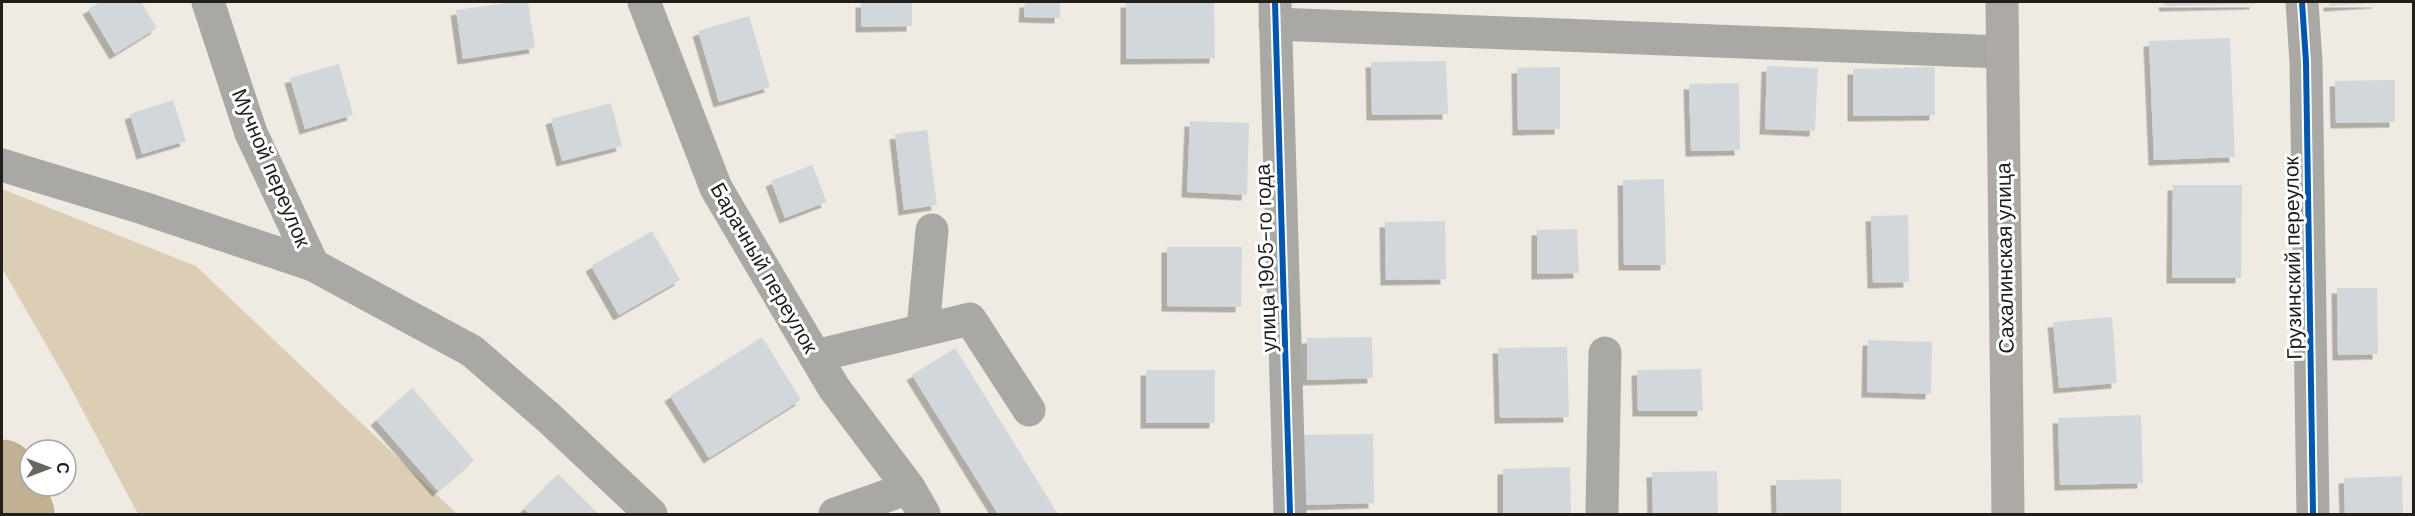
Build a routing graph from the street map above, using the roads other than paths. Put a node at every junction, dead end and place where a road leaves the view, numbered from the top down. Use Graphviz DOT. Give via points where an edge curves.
graph roads {
  1 [pos="208,2"];
  2 [pos="644,2"];
  3 [pos="2002,2"];
  4 [pos="2302,2"];
  5 [pos="1275,13"];
  6 [pos="2002,51"];
  7 [pos="2,165"];
  8 [pos="932,230"];
  9 [pos="312,265"];
  10 [pos="923,330"];
  11 [pos="1605,353"];
  12 [pos="815,356"];
  13 [pos="1029,410"];
  14 [pos="916,501"];
  15 [pos="651,514"];
  16 [pos="835,514"];
  17 [pos="1290,514"];
  18 [pos="1602,514"];
  19 [pos="2008,514"];
  20 [pos="2313,514"];
  1 -- 9 [label="street, Мучной переулок" via="251,133"];
  2 -- 12 [label="street, Барачный переулок" via="716,188"];
  3 -- 6 [label="main road, Сахалинская улица"];
  4 -- 20 [label="street, Грузинский переулок"];
  5 -- 6 [label="street"];
  5 -- 17 [label="street, улица 1905-го года"];
  6 -- 19 [label="main road, Сахалинская улица"];
  7 -- 9 [label="street"];
  8 -- 10 [label="street"];
  9 -- 15 [label="street" via="472,351"];
  10 -- 12 [label="street"];
  10 -- 13 [label="street" via="970,319"];
  11 -- 18 [label="street"];
  12 -- 14 [label="street, Барачный переулок"];
  14 -- 16 [label="street"];
}
